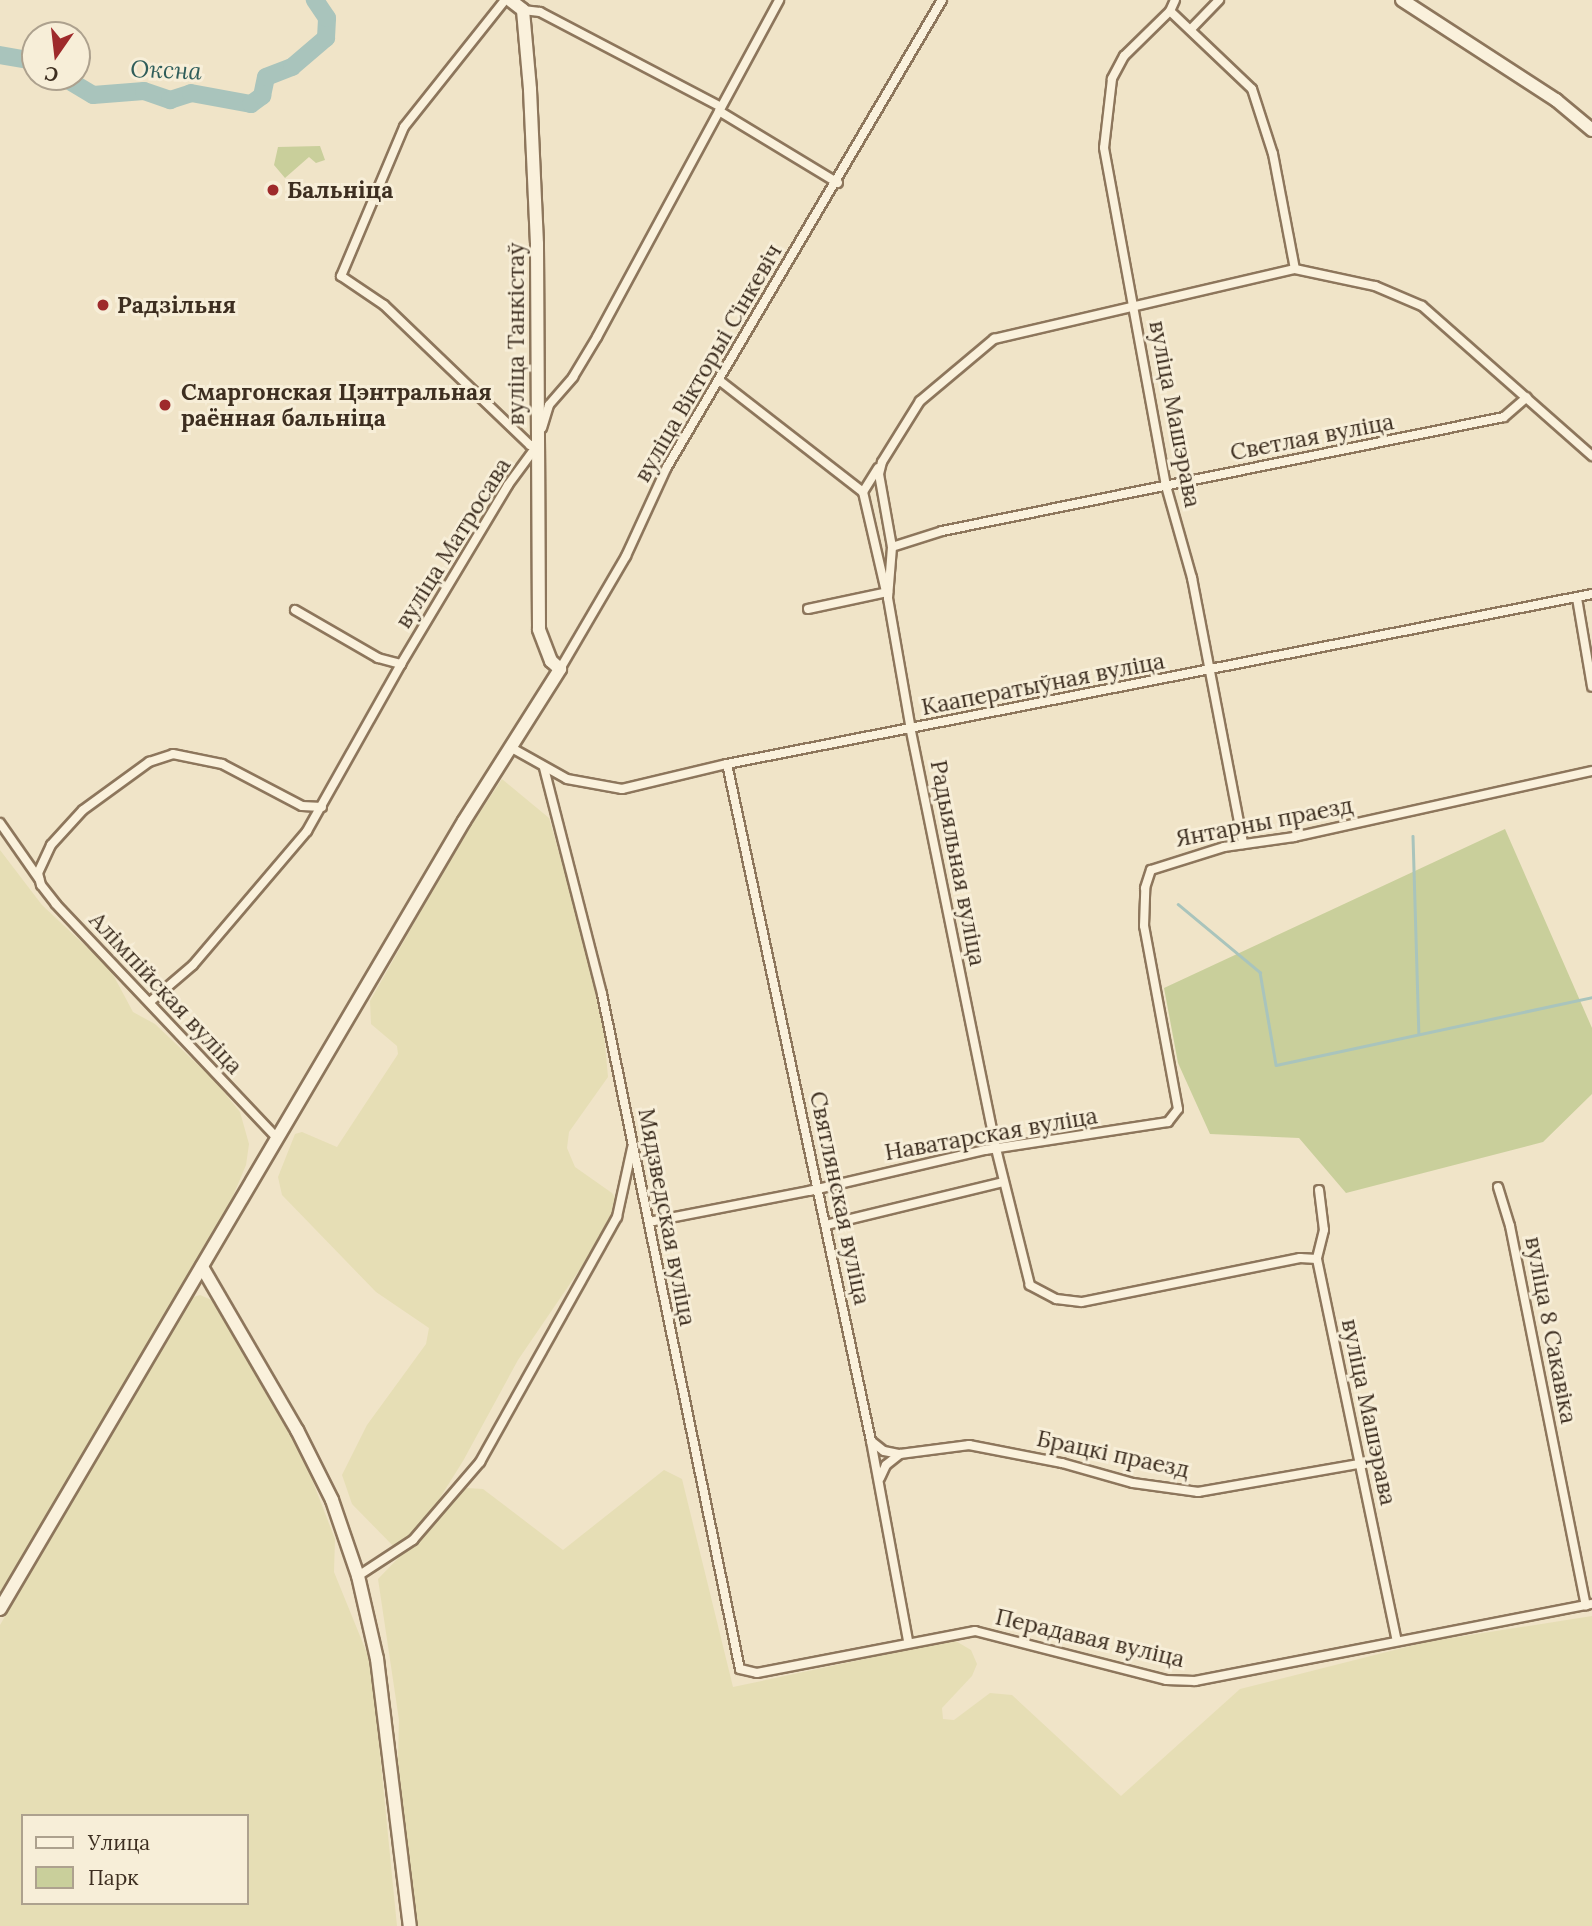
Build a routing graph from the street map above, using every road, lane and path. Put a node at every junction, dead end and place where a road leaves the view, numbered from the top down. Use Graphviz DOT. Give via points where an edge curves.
graph roads {
  1 [pos="508,0"];
  2 [pos="779,0"];
  3 [pos="942,0"];
  4 [pos="1175,0"];
  5 [pos="1219,0"];
  6 [pos="1402,0"];
  7 [pos="523,10"];
  8 [pos="1170,11"];
  9 [pos="1192,28"];
  10 [pos="720,108"];
  11 [pos="1592,131"];
  12 [pos="838,183"];
  13 [pos="1295,269"];
  14 [pos="1135,305"];
  15 [pos="719,380"];
  16 [pos="1527,397"];
  17 [pos="537,444"];
  18 [pos="1592,456"];
  19 [pos="882,462"];
  20 [pos="1167,486"];
  21 [pos="863,492"];
  22 [pos="874,529"];
  23 [pos="891,544"];
  24 [pos="887,592"];
  25 [pos="1592,594"];
  26 [pos="1577,598"];
  27 [pos="808,609"];
  28 [pos="295,610"];
  29 [pos="401,664"];
  30 [pos="559,669"];
  31 [pos="1212,670"];
  32 [pos="1592,687"];
  33 [pos="911,730"];
  34 [pos="510,747"];
  35 [pos="727,764"];
  36 [pos="544,768"];
  37 [pos="1592,771"];
  38 [pos="322,807"];
  39 [pos="0,823"];
  40 [pos="1243,844"];
  41 [pos="39,879"];
  42 [pos="151,1001"];
  43 [pos="1174,1117"];
  44 [pos="277,1138"];
  45 [pos="633,1145"];
  46 [pos="996,1149"];
  47 [pos="1004,1182"];
  48 [pos="1497,1187"];
  49 [pos="819,1189"];
  50 [pos="1319,1190"];
  51 [pos="649,1222"];
  52 [pos="827,1225"];
  53 [pos="1317,1259"];
  54 [pos="202,1268"];
  55 [pos="871,1441"];
  56 [pos="900,1454"];
  57 [pos="1358,1464"];
  58 [pos="879,1481"];
  59 [pos="358,1576"];
  60 [pos="1589,1605"];
  61 [pos="0,1609"];
  62 [pos="1397,1640"];
  63 [pos="908,1641"];
  64 [pos="744,1672"];
  65 [pos="410,1926"];
  1 -- 7 [label="street"];
  1 -- 17 [label="street" via="404,127 341,276 384,305 530,445"];
  2 -- 10 [label="street, вуліца Матросава"];
  3 -- 12 [label="street, вуліца Вікторыі Сінкевіч"];
  4 -- 8 [label="street"];
  5 -- 9 [label="street"];
  6 -- 11 [label="street" via="1556,100"];
  7 -- 10 [label="street" via="540,12"];
  7 -- 17 [label="street, вуліца Танкістаў" via="537,244"];
  8 -- 9 [label="street"];
  8 -- 14 [label="street, вуліца Машэрава" via="1124,55 1108,92 1105,161"];
  9 -- 13 [label="street" via="1246,80 1261,109"];
  10 -- 12 [label="street"];
  10 -- 17 [label="street, вуліца Матросава" via="597,337 549,405"];
  12 -- 15 [label="street, вуліца Вікторыі Сінкевіч"];
  13 -- 14 [label="street"];
  13 -- 16 [label="street" via="1365,283 1408,298"];
  14 -- 19 [label="street" via="987,343 919,401"];
  14 -- 20 [label="street, вуліца Машэрава"];
  15 -- 21 [label="street"];
  15 -- 30 [label="street, вуліца Вікторыі Сінкевіч" via="667,467 626,556"];
  16 -- 18 [label="street"];
  16 -- 20 [label="street, Светлая вуліца" via="1504,418"];
  17 -- 29 [label="street, вуліца Матросава"];
  17 -- 30 [label="street, вуліца Танкістаў" via="540,629 551,661"];
  19 -- 21 [label="street"];
  19 -- 23 [label="street, Радыяльная вуліца" via="879,474"];
  20 -- 23 [label="street, Светлая вуліца"];
  20 -- 31 [label="street, вуліца Машэрава"];
  21 -- 22 [label="street"];
  22 -- 23 [label="street"];
  22 -- 24 [label="street"];
  23 -- 24 [label="street, Радыяльная вуліца"];
  24 -- 27 [label="street"];
  24 -- 33 [label="street, Радыяльная вуліца"];
  25 -- 26 [label="street, Кааператыўная вуліца"];
  26 -- 31 [label="street, Кааператыўная вуліца"];
  26 -- 32 [label="street"];
  28 -- 29 [label="street" via="378,658"];
  29 -- 38 [label="street, вуліца Матросава"];
  30 -- 34 [label="street, вуліца Вікторыі Сінкевіч"];
  31 -- 33 [label="street, Кааператыўная вуліца"];
  31 -- 40 [label="street, вуліца Машэрава"];
  33 -- 35 [label="street, Кааператыўная вуліца"];
  33 -- 46 [label="street, Радыяльная вуліца"];
  34 -- 36 [label="street, Кааператыўная вуліца"];
  34 -- 44 [label="street, вуліца Вікторыі Сінкевіч"];
  35 -- 36 [label="street, Кааператыўная вуліца" via="608,790"];
  35 -- 49 [label="street, Святлянская вуліца"];
  36 -- 45 [label="street, Мядзведская вуліца" via="602,994"];
  37 -- 40 [label="street, Янтарны праезд"];
  38 -- 41 [label="street" via="302,806 222,764 173,754 149,762 63,829 39,867"];
  38 -- 42 [label="street, вуліца Матросава" via="234,919"];
  39 -- 41 [label="street, Алімпійская вуліца"];
  40 -- 43 [label="street, Янтарны праезд" via="1157,864 1147,877 1147,951 1177,1103"];
  41 -- 42 [label="street, Алімпійская вуліца" via="56,904"];
  42 -- 44 [label="street, Алімпійская вуліца"];
  43 -- 46 [label="street, Наватарская вуліца" via="1160,1125"];
  44 -- 54 [label="street, вуліца Вікторыі Сінкевіч"];
  45 -- 51 [label="street, Мядзведская вуліца"];
  45 -- 59 [label="street" via="617,1217 480,1462 397,1555"];
  46 -- 47 [label="street, Радыяльная вуліца"];
  46 -- 49 [label="street, Наватарская вуліца"];
  47 -- 52 [label="street"];
  47 -- 53 [label="street, Радыяльная вуліца" via="1027,1279 1035,1290 1056,1300 1081,1302 1300,1258"];
  48 -- 60 [label="street, вуліца 8 Сакавіка" via="1510,1226"];
  49 -- 51 [label="street, Наватарская вуліца"];
  49 -- 52 [label="street, Святлянская вуліца"];
  50 -- 53 [label="street, вуліца Машэрава" via="1324,1230"];
  51 -- 64 [label="street, Мядзведская вуліца" via="735,1661"];
  52 -- 55 [label="street, Святлянская вуліца"];
  53 -- 57 [label="street, вуліца Машэрава"];
  54 -- 59 [label="street" via="297,1430 332,1500"];
  54 -- 61 [label="street, вуліца Вікторыі Сінкевіч"];
  55 -- 56 [label="street" via="884,1451"];
  55 -- 58 [label="street, Святлянская вуліца"];
  56 -- 57 [label="street, Брацкі праезд" via="969,1445 1133,1483 1198,1492"];
  56 -- 58 [label="street" via="883,1469"];
  57 -- 62 [label="street, вуліца Машэрава"];
  58 -- 63 [label="street, Святлянская вуліца"];
  59 -- 65 [label="street" via="377,1659"];
  60 -- 62 [label="street, Перадавая вуліца"];
  62 -- 63 [label="street, Перадавая вуліца" via="1182,1681 987,1633 963,1631"];
  63 -- 64 [label="street, Перадавая вуліца"];
}
